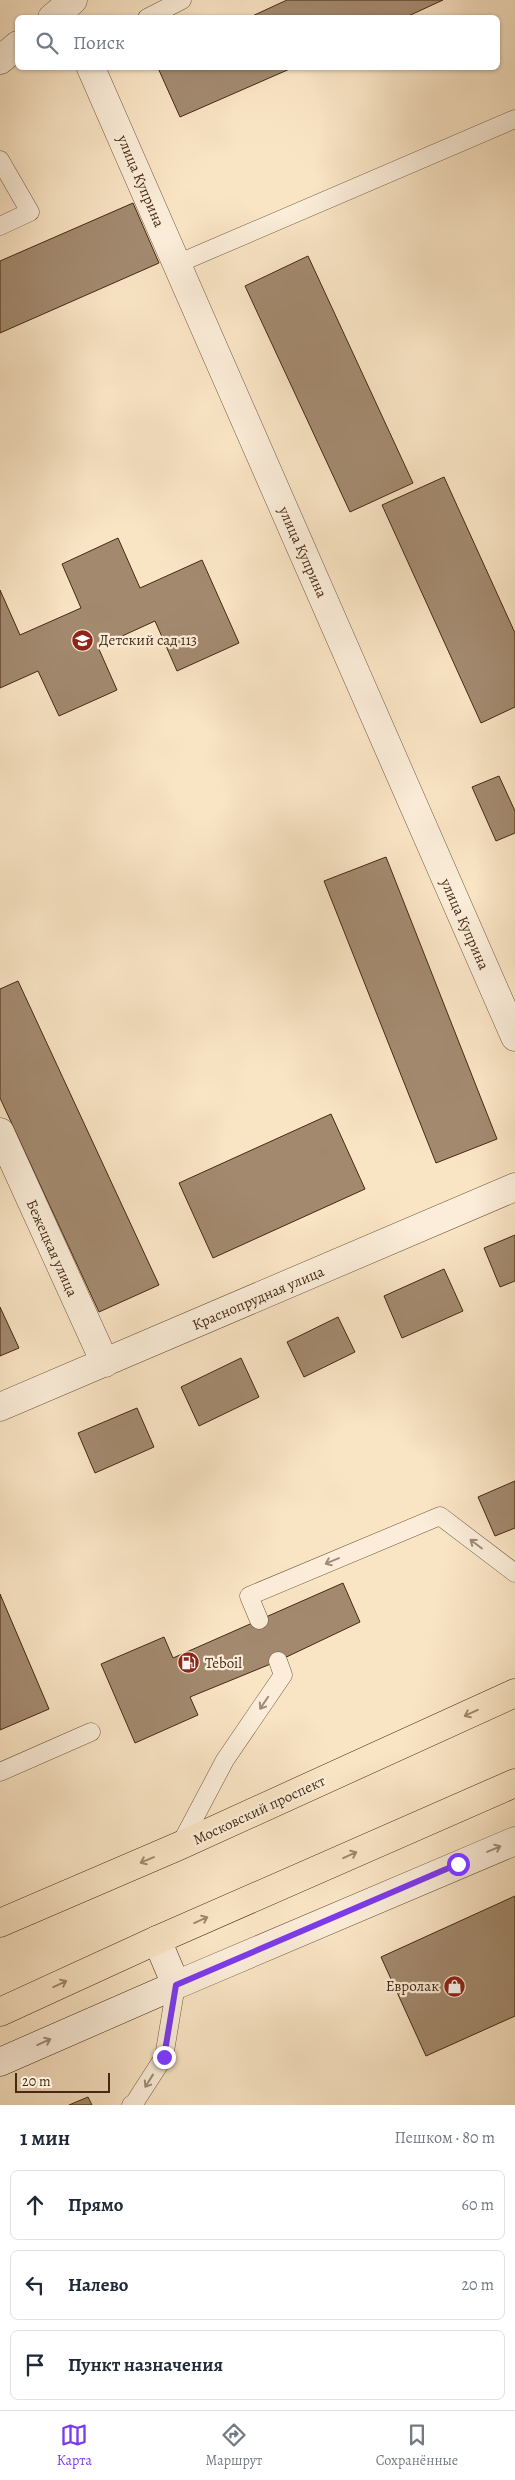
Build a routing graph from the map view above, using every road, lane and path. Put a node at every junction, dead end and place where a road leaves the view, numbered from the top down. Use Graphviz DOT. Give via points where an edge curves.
graph roads {
  1 [pos="182,0"];
  2 [pos="153,15"];
  3 [pos="15,48"];
  4 [pos="0,60"];
  5 [pos="93,70"];
  6 [pos="515,119"];
  7 [pos="0,160"];
  8 [pos="0,226"];
  9 [pos="177,264"];
  10 [pos="515,1037"];
  11 [pos="0,1132"];
  12 [pos="515,1187"];
  13 [pos="104,1363"];
  14 [pos="0,1407"];
  15 [pos="515,1573"];
  16 [pos="259,1620"];
  17 [pos="278,1661"];
  18 [pos="515,1693"];
  19 [pos="91,1732"];
  20 [pos="0,1772"];
  21 [pos="515,1783"];
  22 [pos="515,1841"];
  23 [pos="179,1846"];
  24 [pos="0,1923"];
  25 [pos="157,1940"];
  26 [pos="176,1985"];
  27 [pos="0,2012"];
  28 [pos="0,2062"];
  29 [pos="131,2105"];
  1 -- 2 [label="lane"];
  3 -- 4 [label="street"];
  5 -- 9 [label="street, улица Куприна"];
  6 -- 9 [label="lane"];
  7 -- 8 [label="lane" via="30,212"];
  9 -- 10 [label="street, улица Куприна"];
  11 -- 13 [label="street, Бежецкая улица"];
  12 -- 13 [label="street, Краснопрудная улица"];
  13 -- 14 [label="street, Краснопрудная улица"];
  15 -- 16 [label="lane, one-way" via="440,1516 249,1596"];
  17 -- 23 [label="lane, one-way" via="283,1675 225,1760"];
  18 -- 23 [label="main road, Московский проспект, one-way"];
  19 -- 20 [label="lane"];
  25 -- 21 [label="main road, one-way"];
  26 -- 22 [label="street, one-way"];
  23 -- 24 [label="main road, Московский проспект, one-way"];
  25 -- 26 [label="street"];
  27 -- 25 [label="main road, one-way"];
  28 -- 26 [label="street, one-way"];
  26 -- 29 [label="lane, one-way" via="164,2057"];
}
